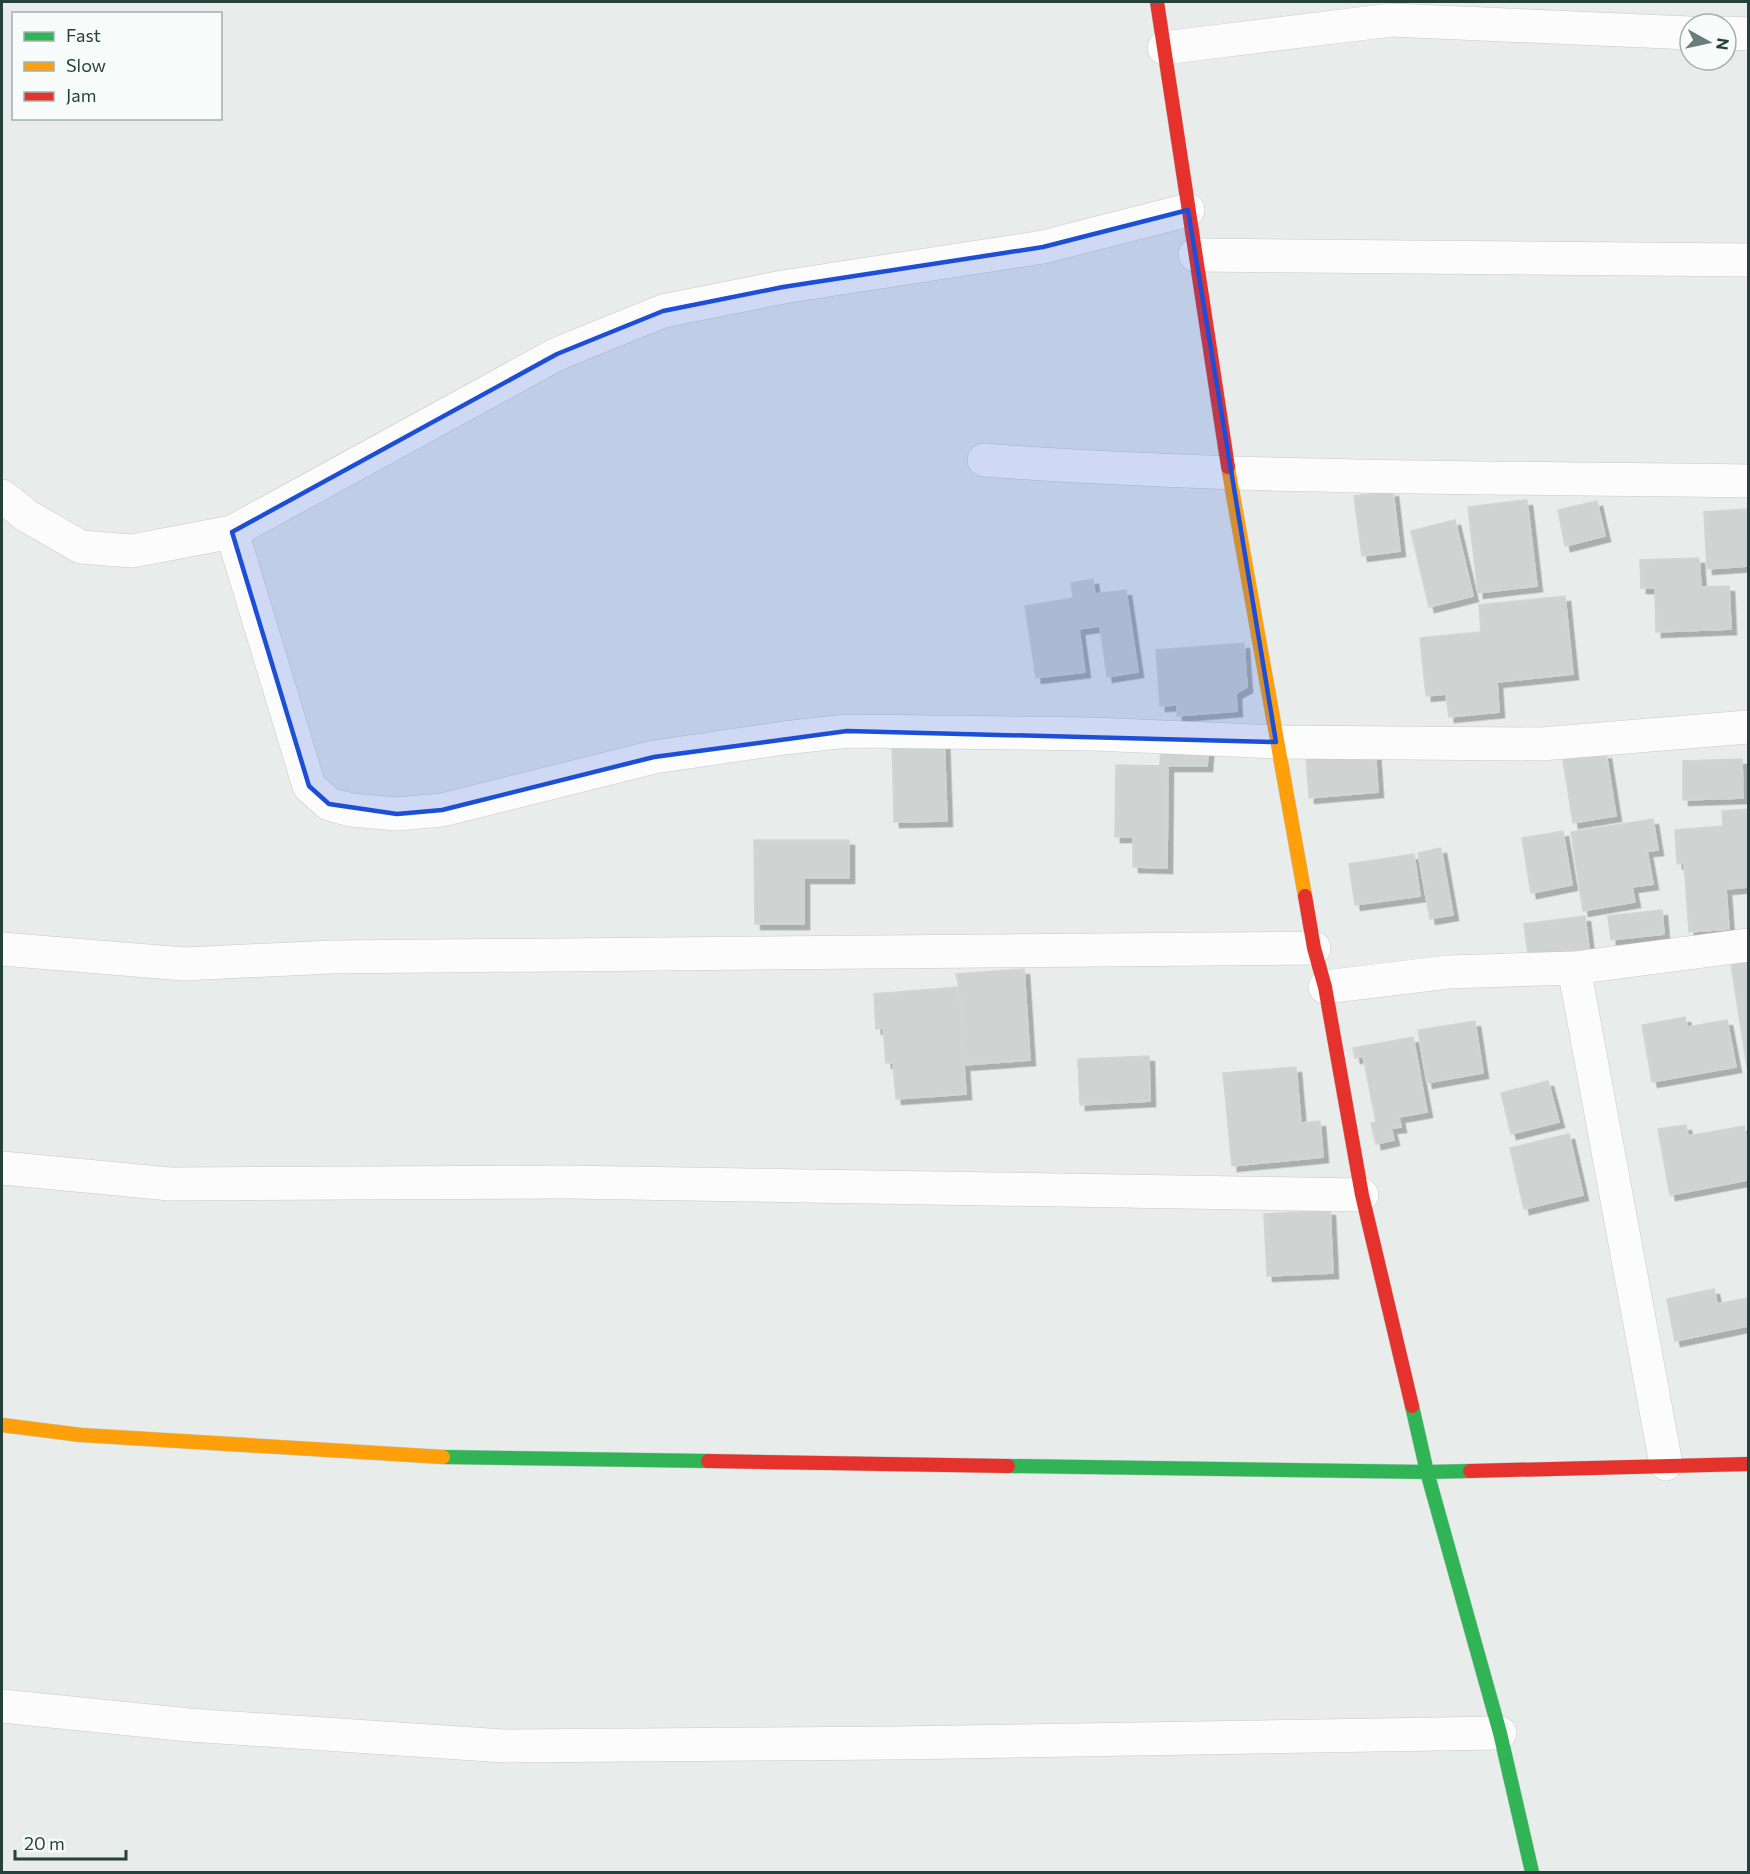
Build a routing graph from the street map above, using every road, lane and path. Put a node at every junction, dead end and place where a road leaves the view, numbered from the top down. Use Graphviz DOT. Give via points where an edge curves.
graph roads {
  1 [pos="1157,2"];
  2 [pos="1678,32"];
  3 [pos="1164,48"];
  4 [pos="1188,210"];
  5 [pos="1195,255"];
  6 [pos="1749,260"];
  7 [pos="984,460"];
  8 [pos="1229,473"];
  9 [pos="1749,481"];
  10 [pos="2,496"];
  11 [pos="232,532"];
  12 [pos="1749,727"];
  13 [pos="1276,742"];
  14 [pos="1749,945"];
  15 [pos="1314,948"];
  16 [pos="2,949"];
  17 [pos="1574,968"];
  18 [pos="1325,987"];
  19 [pos="2,1168"];
  20 [pos="1362,1195"];
  21 [pos="2,1425"];
  22 [pos="1666,1464"];
  23 [pos="1749,1464"];
  24 [pos="1427,1472"];
  25 [pos="2,1707"];
  26 [pos="1500,1732"];
  27 [pos="1532,1872"];
  1 -- 3 [label="street"];
  2 -- 3 [label="street" via="1391,20"];
  3 -- 4 [label="street"];
  4 -- 5 [label="street"];
  4 -- 11 [label="street" via="1043,247 783,287 663,311 557,354"];
  5 -- 6 [label="street"];
  5 -- 8 [label="street"];
  7 -- 8 [label="street"];
  8 -- 9 [label="street"];
  8 -- 13 [label="street"];
  10 -- 11 [label="street" via="27,516 81,547 132,551"];
  11 -- 13 [label="street" via="309,786 329,804 351,810 397,814 442,810 654,757 847,731 1094,734"];
  12 -- 13 [label="street" via="1541,744"];
  13 -- 15 [label="street"];
  14 -- 17 [label="street"];
  15 -- 16 [label="street" via="331,957 184,964"];
  15 -- 18 [label="street"];
  17 -- 18 [label="street" via="1448,972"];
  17 -- 22 [label="street"];
  18 -- 20 [label="street"];
  19 -- 20 [label="street" via="170,1184 567,1182"];
  20 -- 24 [label="street"];
  21 -- 24 [label="street" via="81,1435 412,1458"];
  22 -- 23 [label="street"];
  22 -- 24 [label="street"];
  24 -- 26 [label="street"];
  25 -- 26 [label="street" via="189,1725 504,1746"];
  26 -- 27 [label="street"];
}
